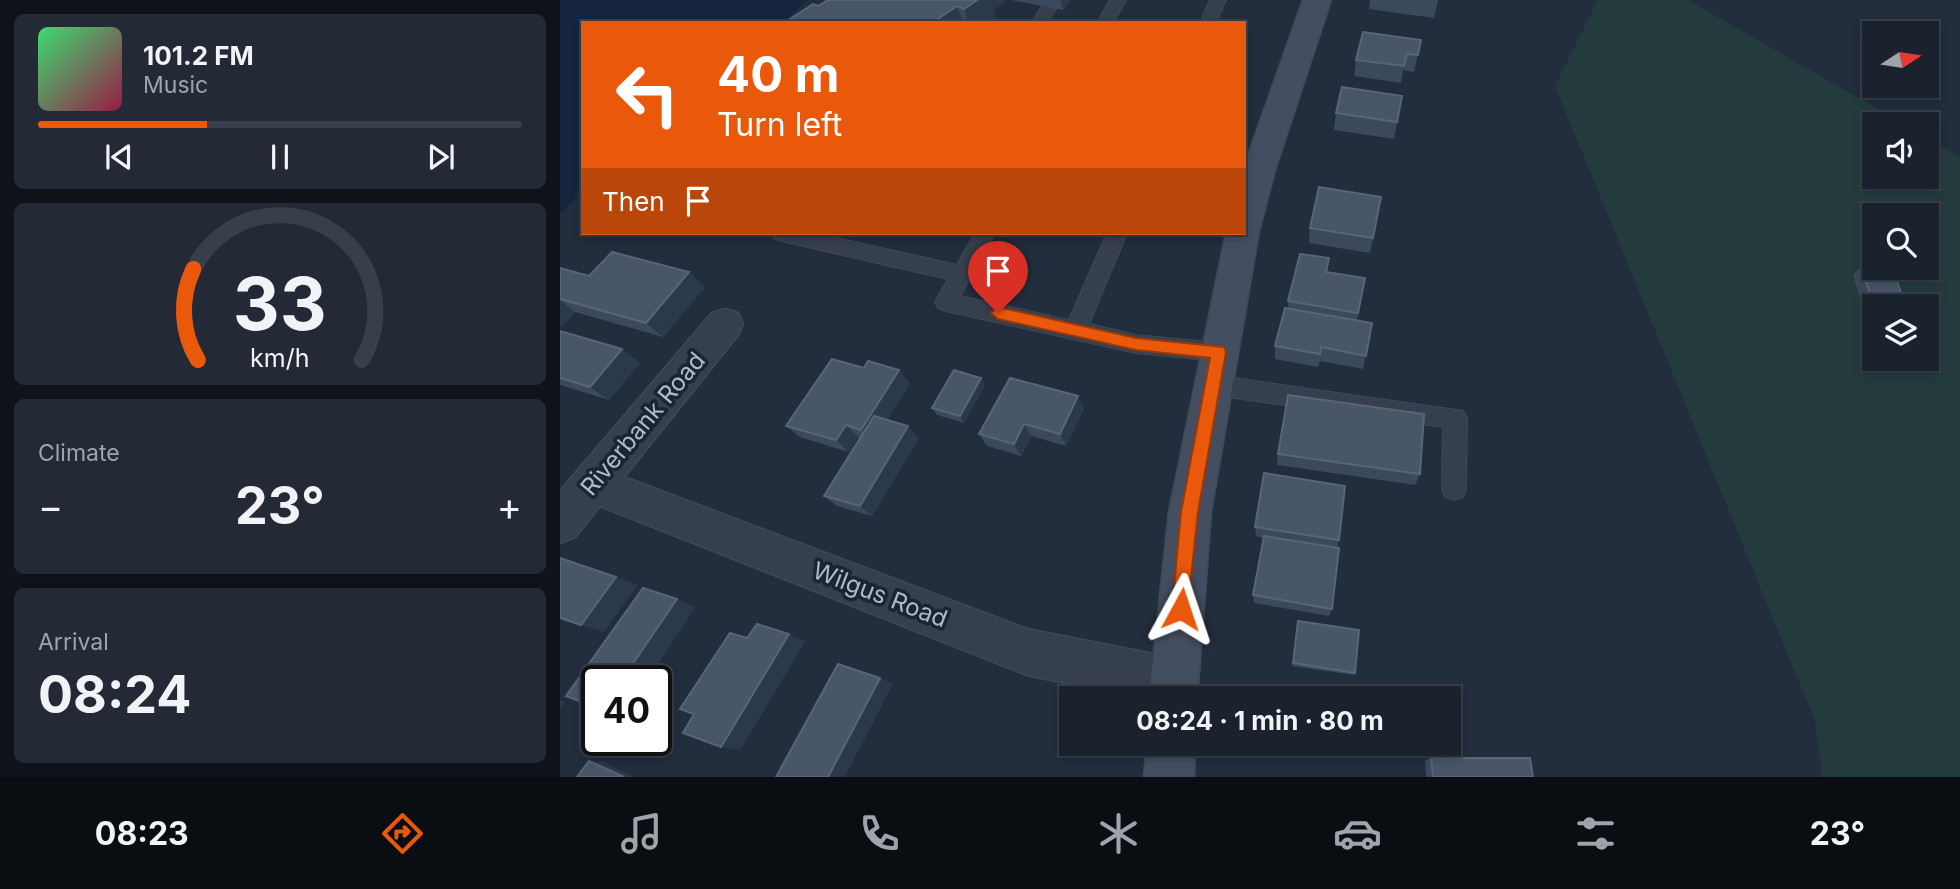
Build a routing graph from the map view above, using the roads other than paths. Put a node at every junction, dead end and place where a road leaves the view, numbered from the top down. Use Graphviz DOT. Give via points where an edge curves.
graph roads {
  1 [pos="1054,0"];
  2 [pos="1118,0"];
  3 [pos="1218,0"];
  4 [pos="1317,0"];
  5 [pos="1040,21"];
  6 [pos="1106,21"];
  7 [pos="1209,21"];
  8 [pos="1246,218"];
  9 [pos="790,235"];
  10 [pos="984,235"];
  11 [pos="1117,235"];
  12 [pos="1243,235"];
  13 [pos="962,274"];
  14 [pos="725,324"];
  15 [pos="1075,331"];
  16 [pos="1216,368"];
  17 [pos="593,484"];
  18 [pos="1454,489"];
  19 [pos="560,523"];
  20 [pos="1159,686"];
  21 [pos="1174,686"];
  22 [pos="1170,756"];
  23 [pos="1169,777"];
  1 -- 5 [label="lane"];
  2 -- 6 [label="lane"];
  3 -- 7 [label="lane"];
  4 -- 8 [label="street"];
  9 -- 13 [label="lane"];
  10 -- 13 [label="lane"];
  11 -- 15 [label="lane"];
  12 -- 16 [label="street"];
  13 -- 15 [label="lane" via="946,302"];
  14 -- 17 [label="street, Riverbank Road"];
  15 -- 16 [label="lane"];
  16 -- 18 [label="lane" via="1455,418"];
  16 -- 21 [label="street" via="1189,512"];
  17 -- 19 [label="street, Riverbank Road"];
  17 -- 20 [label="street, Wilgus Road" via="1027,652"];
  22 -- 23 [label="street"];
}
